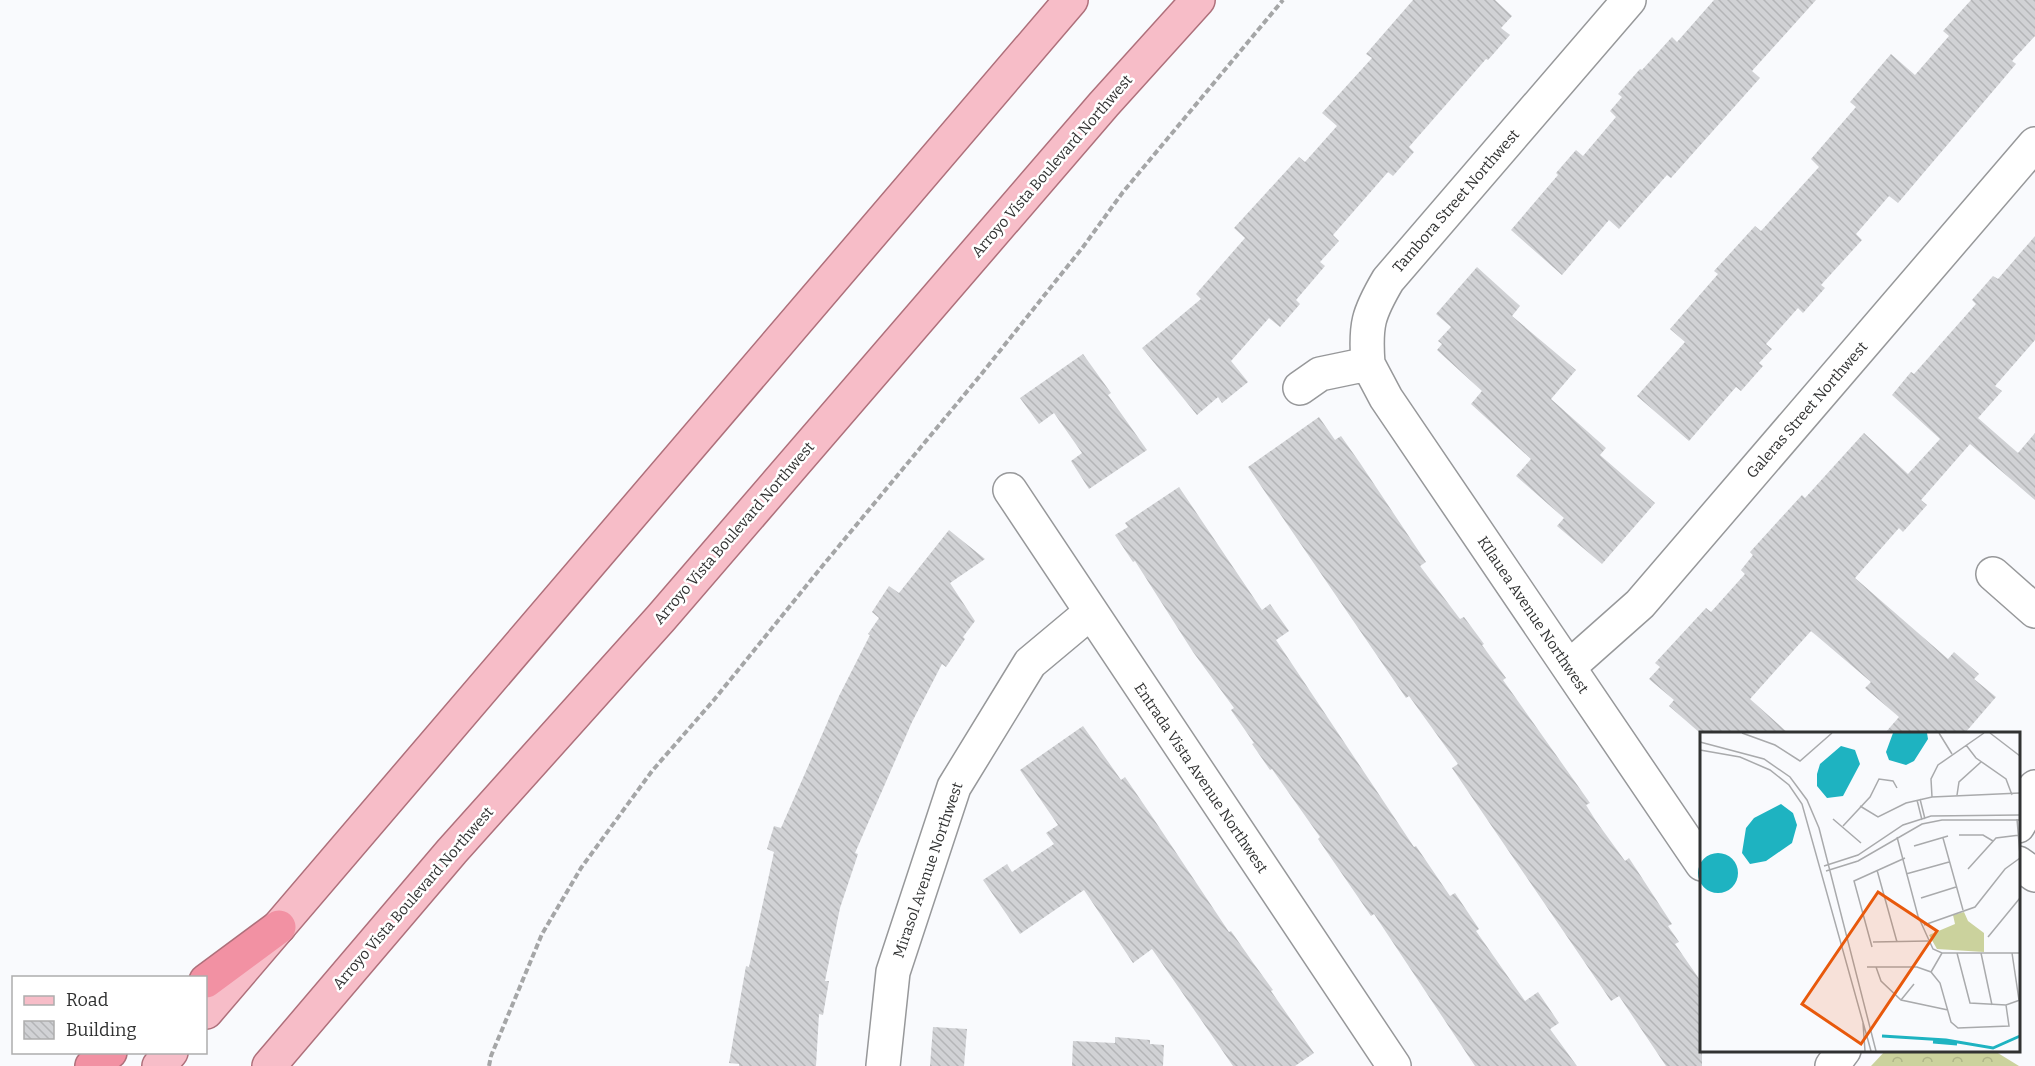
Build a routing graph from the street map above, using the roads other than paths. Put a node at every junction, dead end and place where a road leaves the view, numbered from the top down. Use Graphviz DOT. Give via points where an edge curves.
graph roads {
  1 [pos="1071,0"];
  2 [pos="1198,0"];
  3 [pos="1629,0"];
  4 [pos="2035,144"];
  5 [pos="1368,364"];
  6 [pos="1300,388"];
  7 [pos="1010,490"];
  8 [pos="1993,574"];
  9 [pos="2035,611"];
  10 [pos="1091,612"];
  11 [pos="1569,667"];
  12 [pos="2035,787"];
  13 [pos="2020,824"];
  14 [pos="1700,861"];
  15 [pos="2020,864"];
  16 [pos="2035,875"];
  17 [pos="279,927"];
  18 [pos="207,980"];
  19 [pos="207,1011"];
  20 [pos="1843,1051"];
  21 [pos="109,1054"];
  22 [pos="170,1054"];
  23 [pos="92,1066"];
  24 [pos="159,1066"];
  25 [pos="269,1066"];
  26 [pos="883,1066"];
  27 [pos="1394,1066"];
  28 [pos="1833,1066"];
  1 -- 17 [label="main road"];
  2 -- 25 [label="main road, Arroyo Vista Boulevard Northwest" via="661,618 452,851"];
  3 -- 5 [label="street, Tambora Street Northwest" via="1388,280 1372,307 1366,335"];
  4 -- 11 [label="street, Galeras Street Northwest" via="1640,604"];
  5 -- 6 [label="street" via="1320,374"];
  5 -- 11 [label="street, KIlauea Avenue Northwest" via="1386,398"];
  7 -- 10 [label="street, Entrada Vista Avenue Northwest"];
  8 -- 9 [label="street"];
  10 -- 26 [label="street, Mirasol Avenue Northwest" via="1030,663 954,787 893,972"];
  10 -- 27 [label="street, Entrada Vista Avenue Northwest"];
  11 -- 14 [label="street, KIlauea Avenue Northwest"];
  12 -- 13 [label="street"];
  15 -- 16 [label="street"];
  17 -- 18 [label="highway"];
  17 -- 19 [label="main road"];
  20 -- 28 [label="street"];
  21 -- 23 [label="highway"];
  22 -- 24 [label="main road"];
}
